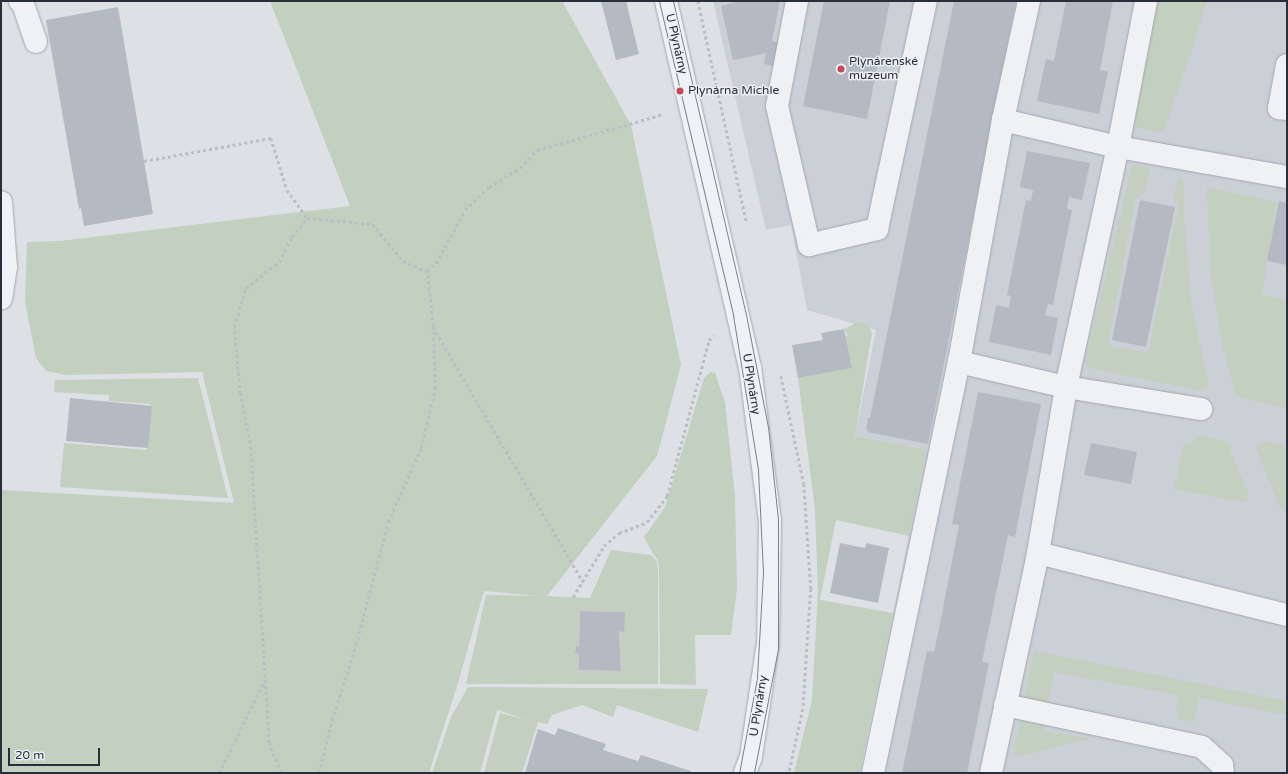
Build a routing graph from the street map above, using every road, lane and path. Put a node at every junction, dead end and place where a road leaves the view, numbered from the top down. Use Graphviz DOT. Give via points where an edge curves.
graph roads {
  1 [pos="20,1"];
  2 [pos="666,1"];
  3 [pos="797,1"];
  4 [pos="926,1"];
  5 [pos="1029,1"];
  6 [pos="1146,1"];
  7 [pos="36,42"];
  8 [pos="1287,65"];
  9 [pos="1287,109"];
  10 [pos="664,114"];
  11 [pos="1003,120"];
  12 [pos="1118,147"];
  13 [pos="144,161"];
  14 [pos="1287,177"];
  15 [pos="1,202"];
  16 [pos="308,218"];
  17 [pos="427,271"];
  18 [pos="1,299"];
  19 [pos="736,310"];
  20 [pos="432,326"];
  21 [pos="958,362"];
  22 [pos="1066,387"];
  23 [pos="1200,409"];
  24 [pos="1038,553"];
  25 [pos="583,582"];
  26 [pos="573,597"];
  27 [pos="1287,615"];
  28 [pos="265,680"];
  29 [pos="1005,705"];
  30 [pos="219,773"];
  31 [pos="281,773"];
  32 [pos="319,773"];
  33 [pos="745,773"];
  34 [pos="873,773"];
  35 [pos="991,773"];
  36 [pos="1223,773"];
  1 -- 7 [label="street"];
  2 -- 19 [label="street, U Plynárny"];
  3 -- 4 [label="street" via="777,106 809,245 877,229"];
  5 -- 11 [label="street"];
  6 -- 12 [label="street"];
  8 -- 9 [label="street" via="1279,108"];
  10 -- 17 [label="path" via="537,150 520,168 488,187 465,210 436,263"];
  11 -- 12 [label="street"];
  11 -- 21 [label="street"];
  12 -- 14 [label="street"];
  12 -- 22 [label="street"];
  13 -- 16 [label="path" via="271,138 287,190"];
  15 -- 18 [label="street" via="6,267"];
  16 -- 17 [label="path" via="373,224 403,261"];
  16 -- 28 [label="path" via="292,237 279,262 246,288 234,327 240,394 250,443"];
  17 -- 20 [label="path"];
  19 -- 25 [label="path" via="709,340 666,496 648,522 619,533 604,546"];
  19 -- 33 [label="street, U Plynárny" via="750,367 770,520 768,643 751,757"];
  20 -- 25 [label="path"];
  20 -- 32 [label="path" via="435,389 421,448 388,522"];
  21 -- 22 [label="street"];
  21 -- 34 [label="street"];
  22 -- 23 [label="street"];
  22 -- 24 [label="street"];
  24 -- 27 [label="street"];
  24 -- 29 [label="street"];
  25 -- 26 [label="path"];
  28 -- 30 [label="path"];
  28 -- 31 [label="path" via="269,743"];
  29 -- 35 [label="street"];
  29 -- 36 [label="street" via="1202,747 1222,765"];
}
